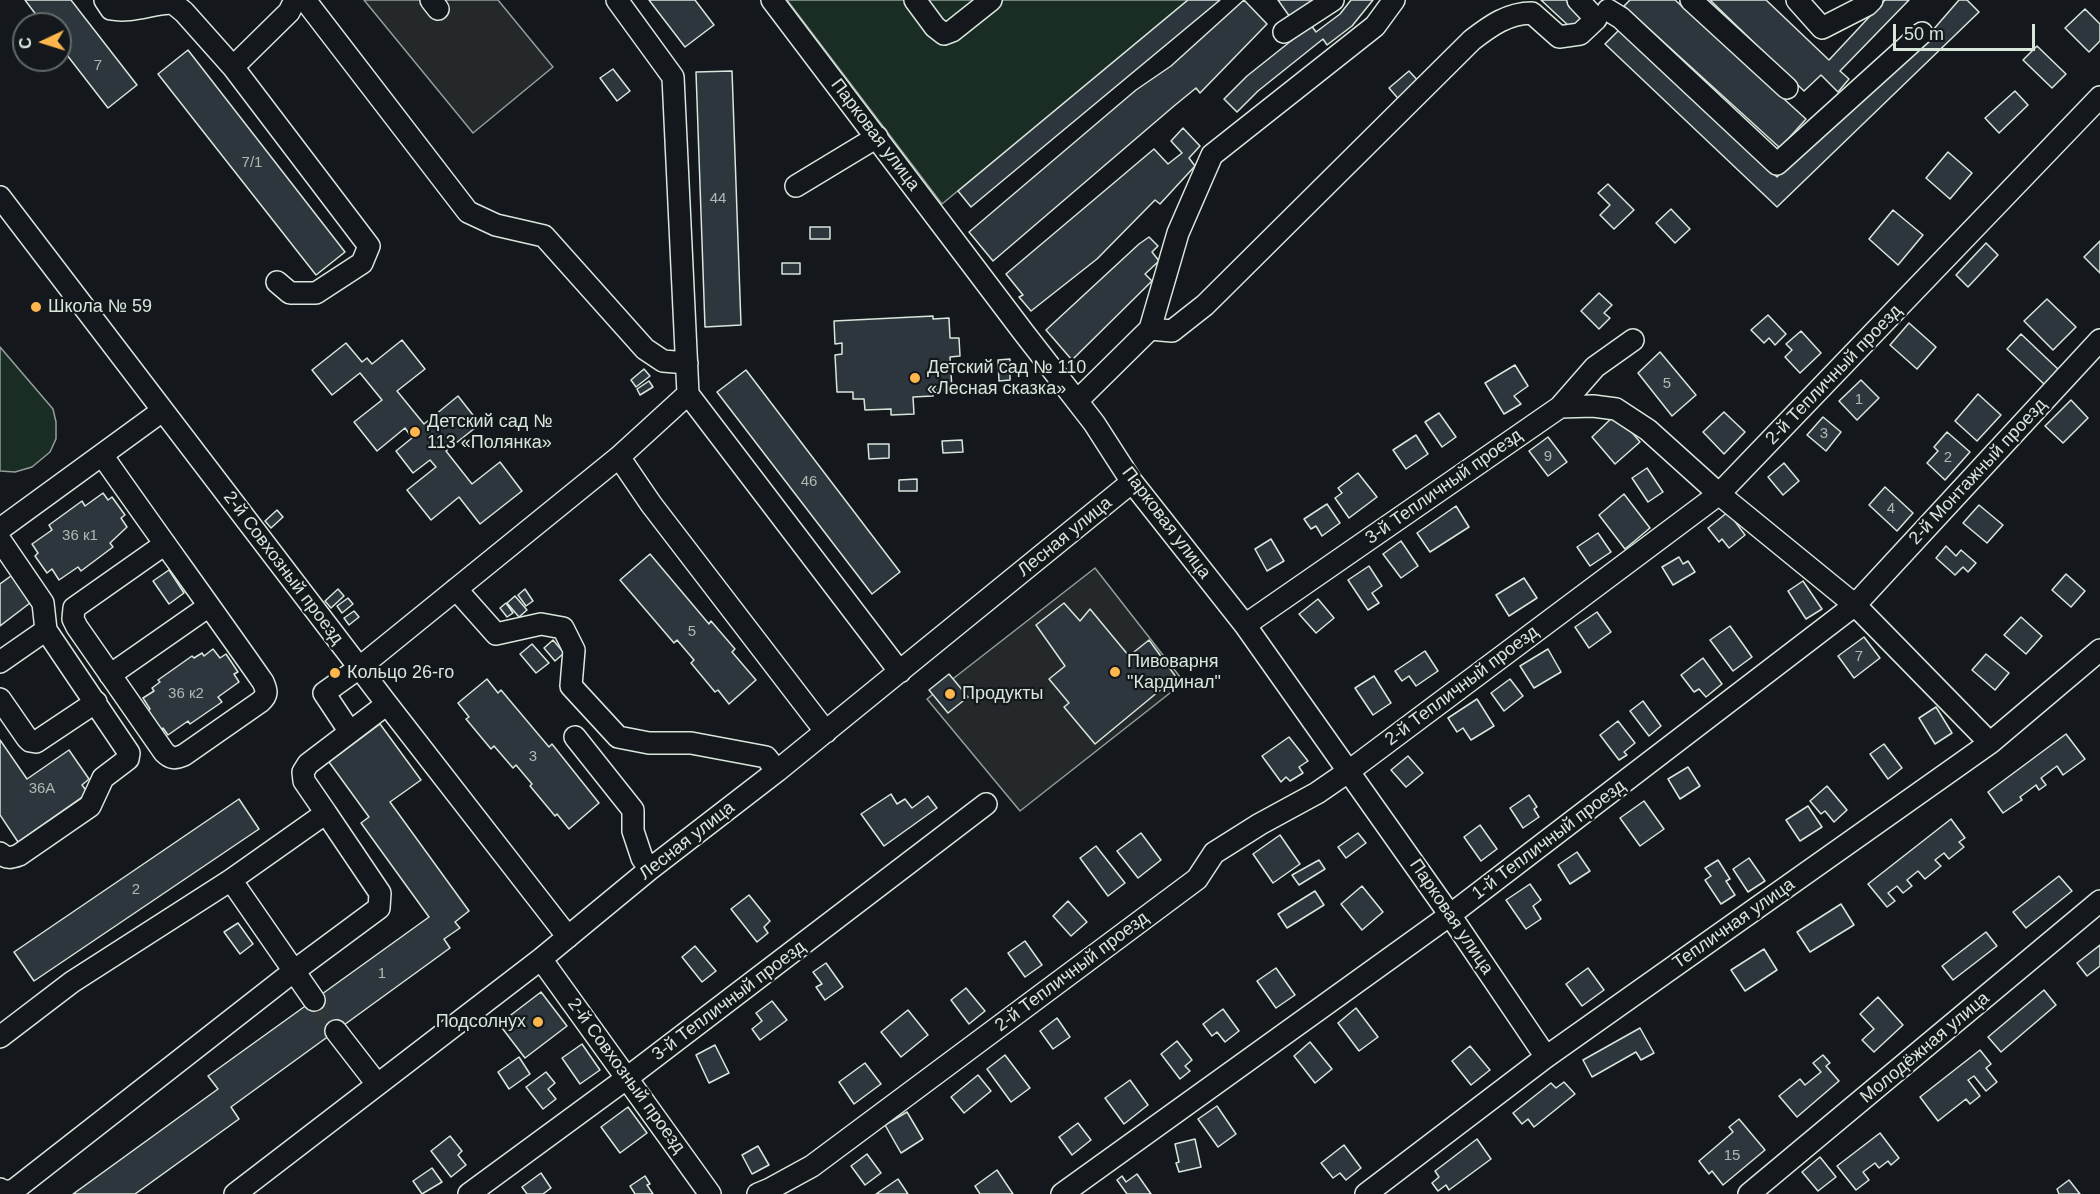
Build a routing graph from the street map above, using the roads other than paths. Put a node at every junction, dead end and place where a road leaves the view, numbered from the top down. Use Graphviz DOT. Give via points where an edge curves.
graph roads {
  1 [pos="105,0"];
  2 [pos="294,0"];
  3 [pos="305,0"];
  4 [pos="617,0"];
  5 [pos="772,0"];
  6 [pos="915,0"];
  7 [pos="991,0"];
  8 [pos="1333,0"];
  9 [pos="1394,0"];
  10 [pos="1578,0"];
  11 [pos="1691,0"];
  12 [pos="1872,0"];
  13 [pos="1803,2"];
  14 [pos="1606,10"];
  15 [pos="1284,32"];
  16 [pos="1923,33"];
  17 [pos="233,67"];
  18 [pos="1787,88"];
  19 [pos="2100,97"];
  20 [pos="877,137"];
  21 [pos="796,186"];
  22 [pos="0,197"];
  23 [pos="278,282"];
  24 [pos="1150,329"];
  25 [pos="1634,340"];
  26 [pos="2100,340"];
  27 [pos="687,363"];
  28 [pos="688,394"];
  29 [pos="1077,400"];
  30 [pos="1560,407"];
  31 [pos="162,411"];
  32 [pos="102,455"];
  33 [pos="619,457"];
  34 [pos="1132,482"];
  35 [pos="1719,494"];
  36 [pos="0,529"];
  37 [pos="0,540"];
  38 [pos="165,544"];
  39 [pos="456,589"];
  40 [pos="1855,605"];
  41 [pos="209,606"];
  42 [pos="1245,625"];
  43 [pos="46,630"];
  44 [pos="2100,650"];
  45 [pos="0,662"];
  46 [pos="359,668"];
  47 [pos="900,672"];
  48 [pos="110,675"];
  49 [pos="0,699"];
  50 [pos="96,702"];
  51 [pos="387,704"];
  52 [pos="350,732"];
  53 [pos="826,732"];
  54 [pos="575,737"];
  55 [pos="1990,743"];
  56 [pos="777,771"];
  57 [pos="1349,771"];
  58 [pos="986,804"];
  59 [pos="326,813"];
  60 [pos="0,853"];
  61 [pos="650,869"];
  62 [pos="231,880"];
  63 [pos="2100,901"];
  64 [pos="1450,915"];
  65 [pos="568,937"];
  66 [pos="541,959"];
  67 [pos="294,970"];
  68 [pos="314,1000"];
  69 [pos="336,1031"];
  70 [pos="0,1037"];
  71 [pos="1546,1057"];
  72 [pos="627,1078"];
  73 [pos="377,1084"];
  74 [pos="0,1189"];
  75 [pos="235,1194"];
  76 [pos="469,1194"];
  77 [pos="710,1194"];
  78 [pos="758,1194"];
  79 [pos="1062,1194"];
  80 [pos="1366,1194"];
  81 [pos="1749,1194"];
  1 -- 17 [label="street" via="111,9 125,11 173,3"];
  2 -- 17 [label="street" via="289,12"];
  3 -- 27 [label="street" via="468,212 496,225 544,236 645,349 663,361"];
  4 -- 27 [label="street" via="674,76"];
  5 -- 20 [label="street, Парковая улица"];
  6 -- 7 [label="street" via="944,34"];
  8 -- 15 [label="street"];
  9 -- 24 [label="street" via="1376,26 1212,155 1178,233"];
  10 -- 14 [label="street"];
  11 -- 18 [label="street"];
  12 -- 13 [label="street" via="1822,28"];
  14 -- 16 [label="street" via="1621,18 1777,164"];
  14 -- 24 [label="street" via="1580,34 1559,37 1532,13 1496,22 1466,45 1205,305 1172,332"];
  17 -- 23 [label="street" via="369,246 362,263 316,293 290,293"];
  19 -- 35 [label="street, 2-й Тепличный проезд"];
  20 -- 21 [label="street"];
  20 -- 29 [label="street, Парковая улица"];
  22 -- 31 [label="street, 2-й Совхозный проезд"];
  24 -- 29 [label="street"];
  25 -- 30 [label="street, 3-й Тепличный проезд" via="1595,368"];
  26 -- 40 [label="street, 2-й Монтажный проезд"];
  27 -- 28 [label="street"];
  28 -- 33 [label="street"];
  28 -- 47 [label="street"];
  29 -- 34 [label="street, Парковая улица"];
  30 -- 35 [label="street" via="1616,409 1648,430"];
  30 -- 42 [label="street, 3-й Тепличный проезд"];
  31 -- 32 [label="street"];
  31 -- 46 [label="street, 2-й Совхозный проезд"];
  32 -- 36 [label="street"];
  32 -- 38 [label="street"];
  33 -- 39 [label="street"];
  33 -- 53 [label="street"];
  34 -- 42 [label="street, Парковая улица"];
  34 -- 47 [label="street, Лесная улица"];
  35 -- 40 [label="street"];
  35 -- 57 [label="street, 2-й Тепличный проезд"];
  37 -- 43 [label="street" via="43,603"];
  38 -- 41 [label="street"];
  38 -- 48 [label="street" via="74,608 77,627"];
  39 -- 46 [label="street"];
  39 -- 56 [label="street" via="496,634 541,624 562,628 574,650 571,686 618,737 649,743 691,743 766,757"];
  40 -- 55 [label="street"];
  40 -- 64 [label="street, 1-й Тепличный проезд"];
  41 -- 48 [label="street"];
  41 -- 48 [label="street" via="264,682 266,698 184,755 169,757"];
  42 -- 57 [label="street, Парковая улица"];
  43 -- 45 [label="street"];
  43 -- 50 [label="street"];
  44 -- 55 [label="street, Тепличная улица"];
  46 -- 51 [label="street, 2-й Совхозный проезд"];
  46 -- 52 [label="street" via="324,693"];
  47 -- 53 [label="street, Лесная улица"];
  49 -- 50 [label="street" via="27,738 36,742"];
  50 -- 60 [label="street" via="125,744 128,759 103,778 90,806 19,855 11,858"];
  51 -- 52 [label="street"];
  51 -- 65 [label="street, 2-й Совхозный проезд"];
  52 -- 59 [label="street" via="303,772 304,781"];
  53 -- 56 [label="street, Лесная улица"];
  54 -- 61 [label="street" via="633,810 633,831"];
  55 -- 71 [label="street, Тепличная улица"];
  56 -- 61 [label="street, Лесная улица"];
  57 -- 64 [label="street, Парковая улица"];
  57 -- 78 [label="street, 2-й Тепличный проезд" via="1215,853 1197,879 1149,915 812,1166"];
  58 -- 72 [label="street, 3-й Тепличный проезд"];
  59 -- 62 [label="street"];
  59 -- 67 [label="street" via="380,893 381,901 379,908"];
  61 -- 65 [label="street, Лесная улица"];
  62 -- 67 [label="street"];
  62 -- 70 [label="street" via="72,982"];
  63 -- 81 [label="street, Молодёжная улица"];
  64 -- 71 [label="street, Парковая улица"];
  64 -- 79 [label="street, 1-й Тепличный проезд"];
  65 -- 66 [label="street, Лесная улица"];
  66 -- 72 [label="street, 2-й Совхозный проезд"];
  66 -- 73 [label="street, Лесная улица"];
  67 -- 68 [label="street"];
  67 -- 74 [label="street" via="14,1190"];
  69 -- 73 [label="street"];
  71 -- 80 [label="street, Тепличная улица"];
  72 -- 76 [label="street, 3-й Тепличный проезд"];
  72 -- 77 [label="street, 2-й Совхозный проезд"];
  73 -- 75 [label="street, Лесная улица"];
}
